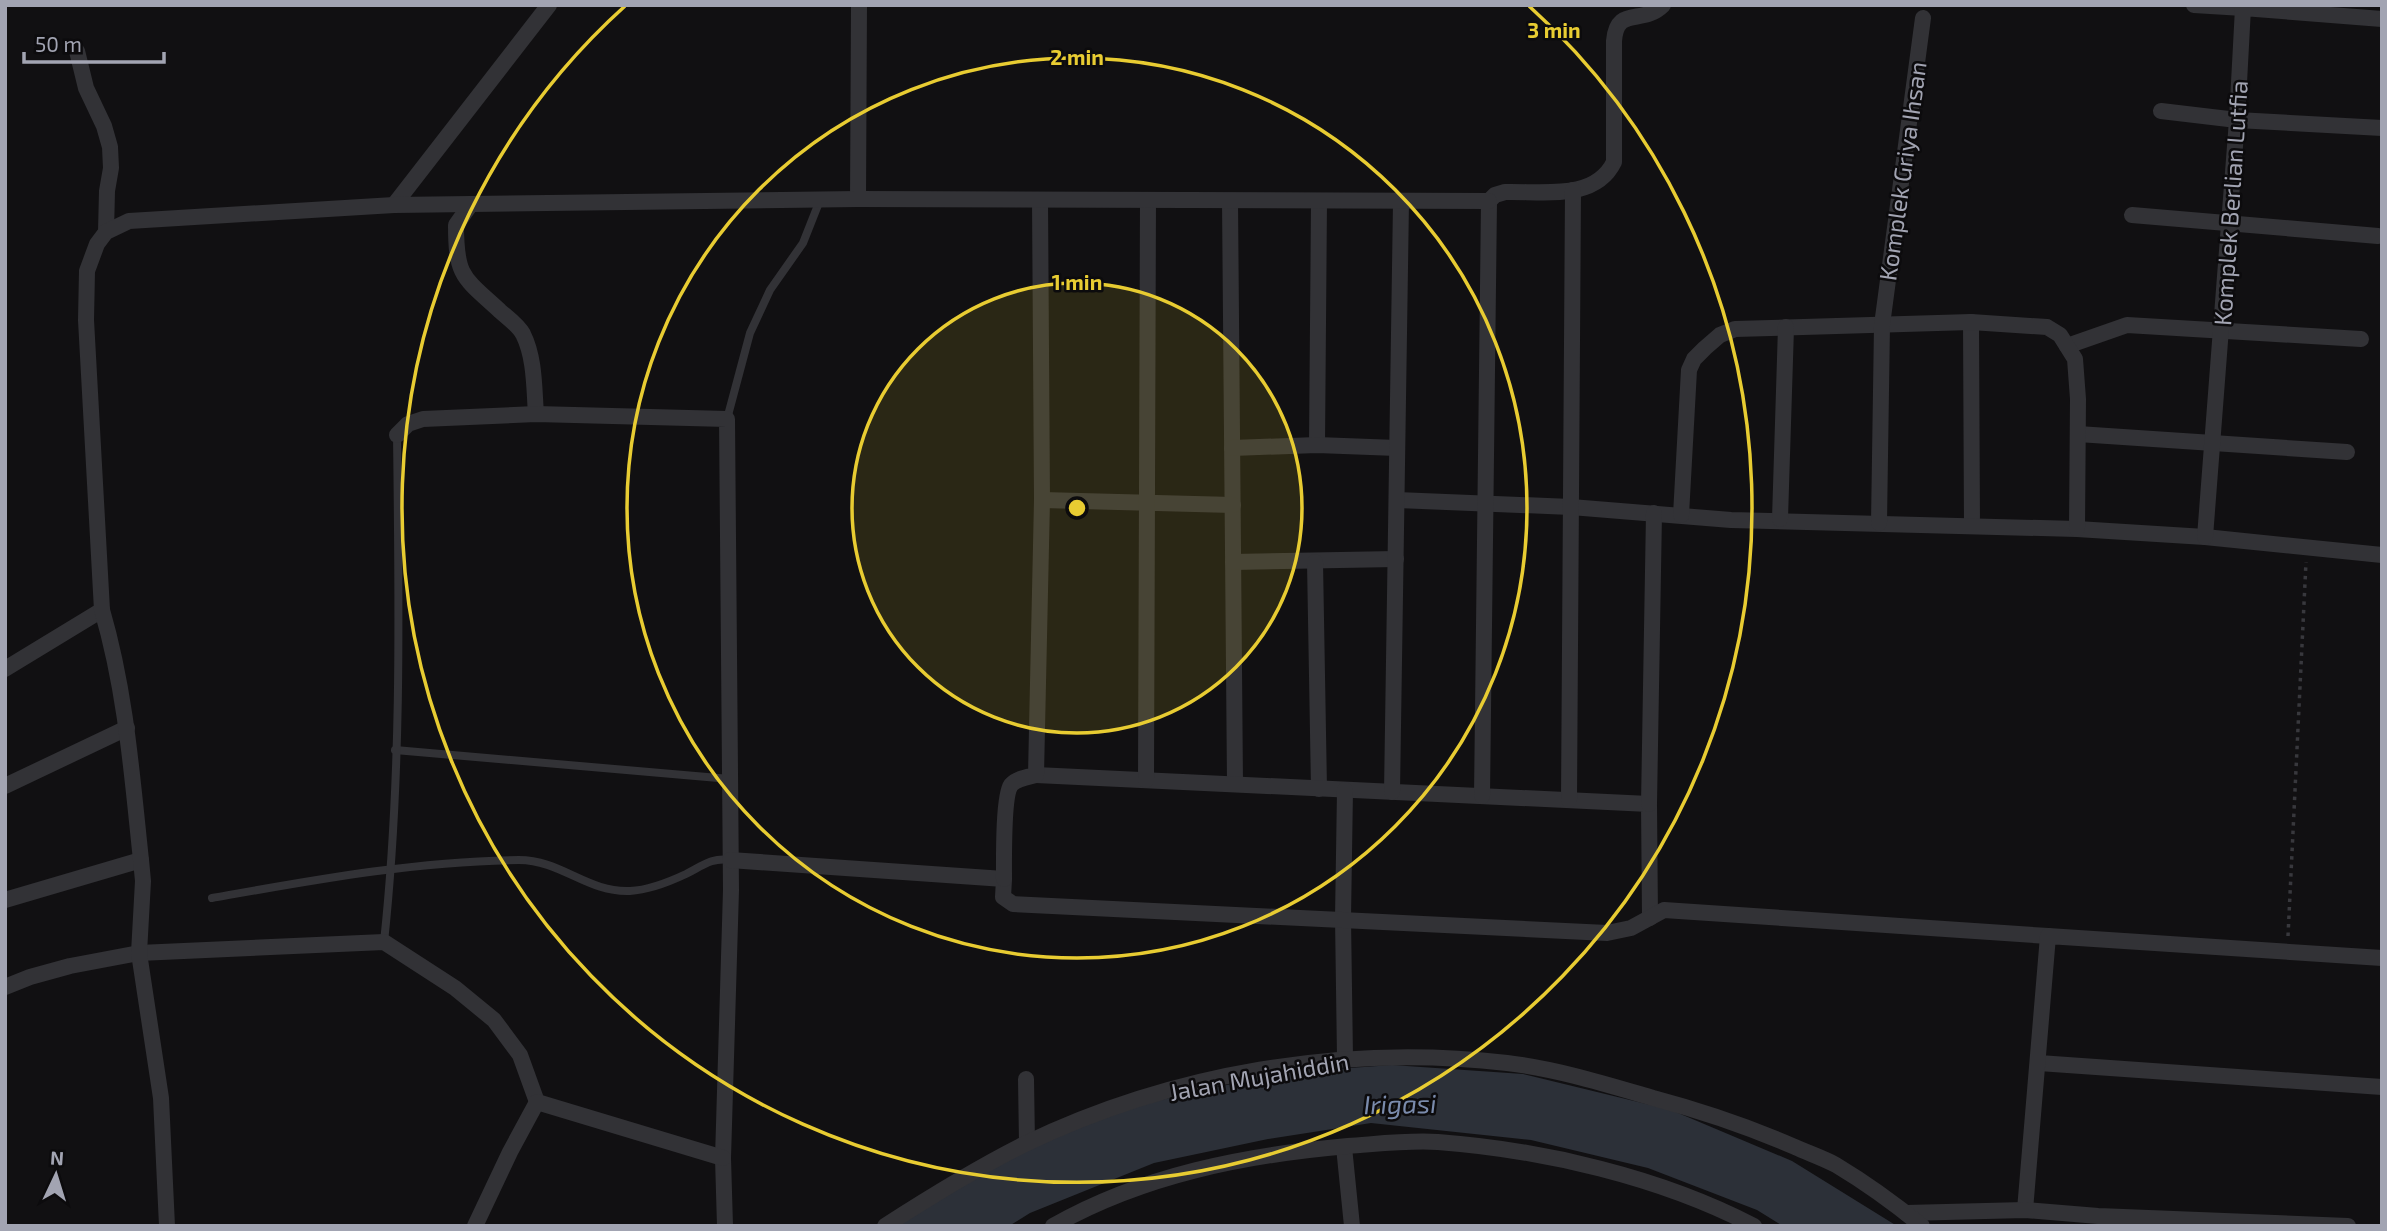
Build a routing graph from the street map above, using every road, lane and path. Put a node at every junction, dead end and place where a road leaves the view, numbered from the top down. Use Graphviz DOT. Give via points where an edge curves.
graph roads {
  1 [pos="549,5"];
  2 [pos="859,5"];
  3 [pos="1662,5"];
  4 [pos="2194,5"];
  5 [pos="2243,8"];
  6 [pos="2342,11"];
  7 [pos="1923,18"];
  8 [pos="2382,19"];
  9 [pos="77,51"];
  10 [pos="2161,111"];
  11 [pos="2237,120"];
  12 [pos="2382,128"];
  13 [pos="1573,190"];
  14 [pos="820,200"];
  15 [pos="858,200"];
  16 [pos="1040,200"];
  17 [pos="1148,200"];
  18 [pos="1230,201"];
  19 [pos="1489,201"];
  20 [pos="1319,202"];
  21 [pos="1401,202"];
  22 [pos="471,204"];
  23 [pos="394,205"];
  24 [pos="2132,215"];
  25 [pos="2229,224"];
  26 [pos="106,232"];
  27 [pos="2378,236"];
  28 [pos="1971,322"];
  29 [pos="1882,325"];
  30 [pos="1786,327"];
  31 [pos="2221,329"];
  32 [pos="2361,339"];
  33 [pos="2067,346"];
  34 [pos="536,414"];
  35 [pos="727,419"];
  36 [pos="2078,434"];
  37 [pos="397,435"];
  38 [pos="2212,443"];
  39 [pos="1317,445"];
  40 [pos="1232,448"];
  41 [pos="1397,448"];
  42 [pos="2347,452"];
  43 [pos="1042,500"];
  44 [pos="1397,500"];
  45 [pos="1147,503"];
  46 [pos="1484,504"];
  47 [pos="1233,505"];
  48 [pos="1571,506"];
  49 [pos="1654,513"];
  50 [pos="1681,515"];
  51 [pos="1780,519"];
  52 [pos="1879,523"];
  53 [pos="1972,526"];
  54 [pos="2077,529"];
  55 [pos="2205,537"];
  56 [pos="2307,546"];
  57 [pos="2382,555"];
  58 [pos="1396,559"];
  59 [pos="1233,562"];
  60 [pos="1315,562"];
  61 [pos="102,610"];
  62 [pos="5,669"];
  63 [pos="127,728"];
  64 [pos="396,750"];
  65 [pos="1036,775"];
  66 [pos="730,779"];
  67 [pos="1146,780"];
  68 [pos="1236,784"];
  69 [pos="5,786"];
  70 [pos="1319,789"];
  71 [pos="1345,790"];
  72 [pos="1392,792"];
  73 [pos="1482,796"];
  74 [pos="1569,800"];
  75 [pos="1649,804"];
  76 [pos="141,860"];
  77 [pos="730,860"];
  78 [pos="392,869"];
  79 [pos="1004,879"];
  80 [pos="212,898"];
  81 [pos="5,900"];
  82 [pos="1343,918"];
  83 [pos="1650,918"];
  84 [pos="2048,936"];
  85 [pos="384,942"];
  86 [pos="2287,951"];
  87 [pos="139,953"];
  88 [pos="2382,958"];
  89 [pos="5,987"];
  90 [pos="1345,1058"];
  91 [pos="2039,1063"];
  92 [pos="1026,1079"];
  93 [pos="2382,1087"];
  94 [pos="537,1102"];
  95 [pos="1027,1143"];
  96 [pos="1344,1147"];
  97 [pos="723,1158"];
  98 [pos="2025,1210"];
  99 [pos="1906,1213"];
  100 [pos="2268,1224"];
  101 [pos="167,1226"];
  102 [pos="475,1226"];
  103 [pos="726,1226"];
  104 [pos="885,1226"];
  105 [pos="1053,1226"];
  106 [pos="1352,1226"];
  107 [pos="1754,1226"];
  108 [pos="1922,1226"];
  109 [pos="2348,1226"];
  1 -- 23 [label="street"];
  2 -- 15 [label="street"];
  3 -- 13 [label="street" via="1650,15 1620,20 1616,26 1614,162 1595,185"];
  4 -- 5 [label="street"];
  5 -- 6 [label="street"];
  5 -- 11 [label="street, Komplek Berlian Lutfia"];
  6 -- 8 [label="street"];
  7 -- 29 [label="street, Komplek Griya Ihsan"];
  9 -- 26 [label="street" via="86,88 110,146"];
  10 -- 11 [label="street"];
  11 -- 12 [label="street"];
  11 -- 25 [label="street, Komplek Berlian Lutfia"];
  13 -- 19 [label="street" via="1505,192"];
  13 -- 48 [label="street"];
  14 -- 15 [label="street"];
  14 -- 22 [label="street"];
  14 -- 35 [label="lane" via="803,243 770,290 750,332"];
  15 -- 16 [label="street"];
  16 -- 17 [label="street"];
  16 -- 43 [label="street"];
  17 -- 18 [label="street"];
  17 -- 45 [label="street"];
  18 -- 20 [label="street"];
  18 -- 40 [label="street"];
  19 -- 21 [label="street"];
  19 -- 46 [label="street"];
  20 -- 21 [label="street"];
  20 -- 39 [label="street"];
  21 -- 41 [label="street"];
  22 -- 23 [label="street"];
  22 -- 34 [label="street" via="456,225 458,266 523,334 531,360"];
  23 -- 26 [label="street" via="130,222"];
  24 -- 25 [label="street"];
  25 -- 27 [label="street"];
  25 -- 31 [label="street, Komplek Berlian Lutfia"];
  26 -- 61 [label="street" via="88,271 86,320"];
  28 -- 29 [label="street"];
  28 -- 33 [label="street" via="2047,327"];
  28 -- 53 [label="street"];
  29 -- 30 [label="street"];
  29 -- 52 [label="street, Komplek Griya Ihsan"];
  30 -- 50 [label="street" via="1735,329 1720,335 1694,359 1689,370"];
  30 -- 51 [label="street"];
  31 -- 32 [label="street"];
  31 -- 33 [label="street" via="2127,325"];
  31 -- 38 [label="street, Komplek Berlian Lutfia"];
  33 -- 36 [label="street" via="2075,359"];
  34 -- 35 [label="street"];
  34 -- 37 [label="street" via="423,419 408,424"];
  35 -- 66 [label="street"];
  36 -- 38 [label="street"];
  36 -- 54 [label="street"];
  37 -- 64 [label="lane"];
  38 -- 42 [label="street"];
  38 -- 55 [label="street, Komplek Berlian Lutfia"];
  39 -- 40 [label="street"];
  39 -- 41 [label="street"];
  40 -- 47 [label="street"];
  41 -- 44 [label="street"];
  43 -- 45 [label="street"];
  43 -- 65 [label="street"];
  44 -- 46 [label="street"];
  44 -- 58 [label="street"];
  45 -- 47 [label="street"];
  45 -- 67 [label="street"];
  46 -- 48 [label="street"];
  46 -- 73 [label="street"];
  47 -- 59 [label="street"];
  48 -- 49 [label="street"];
  48 -- 74 [label="street"];
  49 -- 50 [label="street"];
  49 -- 75 [label="street"];
  50 -- 51 [label="street"];
  51 -- 52 [label="street"];
  52 -- 53 [label="street"];
  53 -- 54 [label="street"];
  54 -- 55 [label="street"];
  55 -- 56 [label="street"];
  56 -- 57 [label="street"];
  56 -- 86 [label="path"];
  58 -- 60 [label="street"];
  58 -- 72 [label="street"];
  59 -- 60 [label="street"];
  59 -- 68 [label="street"];
  60 -- 70 [label="street"];
  61 -- 62 [label="street"];
  61 -- 63 [label="street"];
  63 -- 69 [label="street"];
  63 -- 76 [label="street"];
  64 -- 66 [label="lane"];
  64 -- 78 [label="lane"];
  65 -- 67 [label="street"];
  65 -- 79 [label="street" via="1009,788"];
  66 -- 77 [label="street"];
  67 -- 68 [label="street"];
  68 -- 70 [label="street"];
  70 -- 71 [label="street"];
  71 -- 72 [label="street"];
  71 -- 82 [label="street"];
  72 -- 73 [label="street"];
  73 -- 74 [label="street"];
  74 -- 75 [label="street"];
  75 -- 83 [label="street"];
  76 -- 81 [label="street"];
  76 -- 87 [label="street"];
  77 -- 78 [label="lane" via="710,860 663,884 633,891 601,889 551,864 521,860"];
  77 -- 79 [label="street"];
  77 -- 97 [label="street"];
  78 -- 80 [label="lane"];
  78 -- 85 [label="lane"];
  79 -- 82 [label="street" via="1003,897 1013,904"];
  82 -- 83 [label="street" via="1607,933"];
  82 -- 90 [label="street"];
  83 -- 84 [label="street" via="1664,910"];
  84 -- 86 [label="street"];
  84 -- 91 [label="street"];
  85 -- 87 [label="street"];
  85 -- 94 [label="street" via="455,988 494,1020 520,1055"];
  86 -- 88 [label="street"];
  87 -- 89 [label="street" via="71,966"];
  87 -- 101 [label="street" via="160,1098"];
  90 -- 95 [label="street, Jalan Mujahiddin" via="1177,1087"];
  90 -- 99 [label="street, Jalan Mujahiddin" via="1508,1063 1585,1079 1756,1130 1834,1164"];
  91 -- 93 [label="street"];
  91 -- 98 [label="street"];
  92 -- 95 [label="street"];
  94 -- 97 [label="street"];
  94 -- 102 [label="street"];
  95 -- 104 [label="street, Jalan Mujahiddin"];
  96 -- 105 [label="street" via="1201,1169 1107,1199"];
  96 -- 106 [label="street"];
  96 -- 107 [label="street" via="1436,1142 1584,1165 1655,1184"];
  97 -- 103 [label="street"];
  98 -- 99 [label="street"];
  98 -- 100 [label="street"];
  99 -- 108 [label="street, Jalan Mujahiddin"];
  100 -- 109 [label="street"];
}
